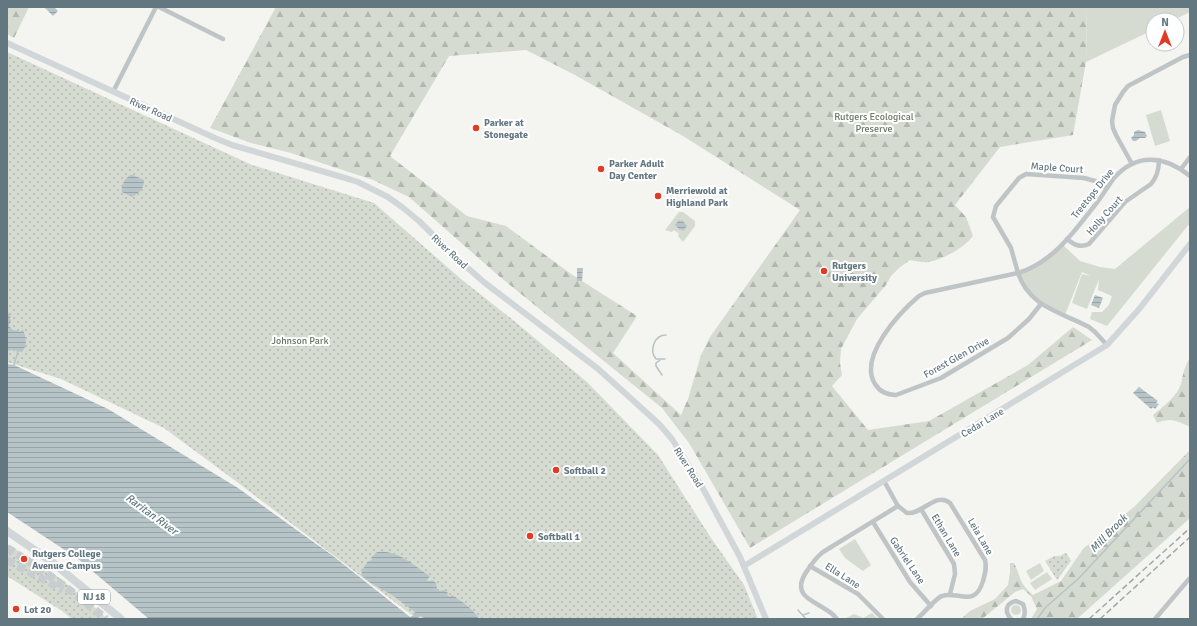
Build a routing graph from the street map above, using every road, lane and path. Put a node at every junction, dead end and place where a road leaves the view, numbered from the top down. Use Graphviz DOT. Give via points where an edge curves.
graph roads {
  1 [pos="158,7"];
  2 [pos="223,39"];
  3 [pos="7,43"];
  4 [pos="1190,55"];
  5 [pos="112,92"];
  6 [pos="1190,157"];
  7 [pos="1159,160"];
  8 [pos="1132,164"];
  9 [pos="1181,169"];
  10 [pos="1190,176"];
  11 [pos="1106,188"];
  12 [pos="1067,239"];
  13 [pos="1190,246"];
  14 [pos="1018,273"];
  15 [pos="1041,304"];
  16 [pos="1107,345"];
  17 [pos="884,480"];
  18 [pos="898,506"];
  19 [pos="921,509"];
  20 [pos="873,522"];
  21 [pos="7,531"];
  22 [pos="7,537"];
  23 [pos="52,562"];
  24 [pos="744,566"];
  25 [pos="810,566"];
  26 [pos="1190,580"];
  27 [pos="950,594"];
  28 [pos="931,606"];
  29 [pos="121,619"];
  30 [pos="766,619"];
  31 [pos="837,619"];
  32 [pos="883,619"];
  33 [pos="917,619"];
  34 [pos="1011,619"];
  35 [pos="1023,619"];
  36 [pos="1155,619"];
  1 -- 2 [label="street"];
  1 -- 5 [label="street"];
  3 -- 5 [label="street, River Road"];
  4 -- 8 [label="street" via="1128,86 1119,98 1113,113 1113,128"];
  5 -- 24 [label="street, River Road" via="232,145 358,182 402,207 474,273 597,368 659,424 672,439 701,485"];
  6 -- 9 [label="street"];
  7 -- 8 [label="street, Treetops Drive" via="1144,160"];
  7 -- 9 [label="street"];
  7 -- 12 [label="street, Holly Court" via="1155,180 1125,202 1089,244 1081,246"];
  8 -- 11 [label="street, Treetops Drive" via="1119,173"];
  9 -- 10 [label="street"];
  11 -- 12 [label="street, Treetops Drive"];
  11 -- 14 [label="street, Maple Court" via="1084,178 1026,174 1019,178 996,206 993,217 1011,248"];
  12 -- 14 [label="street, Treetops Drive" via="1044,261"];
  13 -- 16 [label="street, Cedar Lane"];
  14 -- 15 [label="street" via="1033,298"];
  14 -- 15 [label="street, Forest Glen Drive" via="918,296 887,332 875,352 872,374 878,389 896,395 940,378 1010,337"];
  15 -- 16 [label="street" via="1089,327"];
  16 -- 17 [label="street, Cedar Lane"];
  17 -- 18 [label="street"];
  17 -- 24 [label="street, Cedar Lane"];
  18 -- 19 [label="street, Leia Lane" via="907,513 915,513"];
  18 -- 20 [label="street"];
  19 -- 27 [label="street, Ethan Lane" via="954,564 955,574"];
  19 -- 27 [label="street, Leia Lane" via="937,499 948,500 985,560 986,569 978,591 968,597"];
  20 -- 25 [label="street" via="822,552"];
  20 -- 28 [label="street, Gabriel Lane" via="910,582"];
  21 -- 23 [label="highway"];
  22 -- 23 [label="highway, NJ 18"];
  23 -- 29 [label="highway, NJ 18"];
  24 -- 30 [label="street, River Road"];
  25 -- 31 [label="street" via="801,582 802,593"];
  25 -- 32 [label="street, Ella Lane" via="858,594"];
  26 -- 36 [label="street"];
  27 -- 28 [label="street" via="940,597"];
  28 -- 33 [label="street"];
  34 -- 35 [label="street" via="1006,611 1007,607 1016,600 1025,608"];
}
